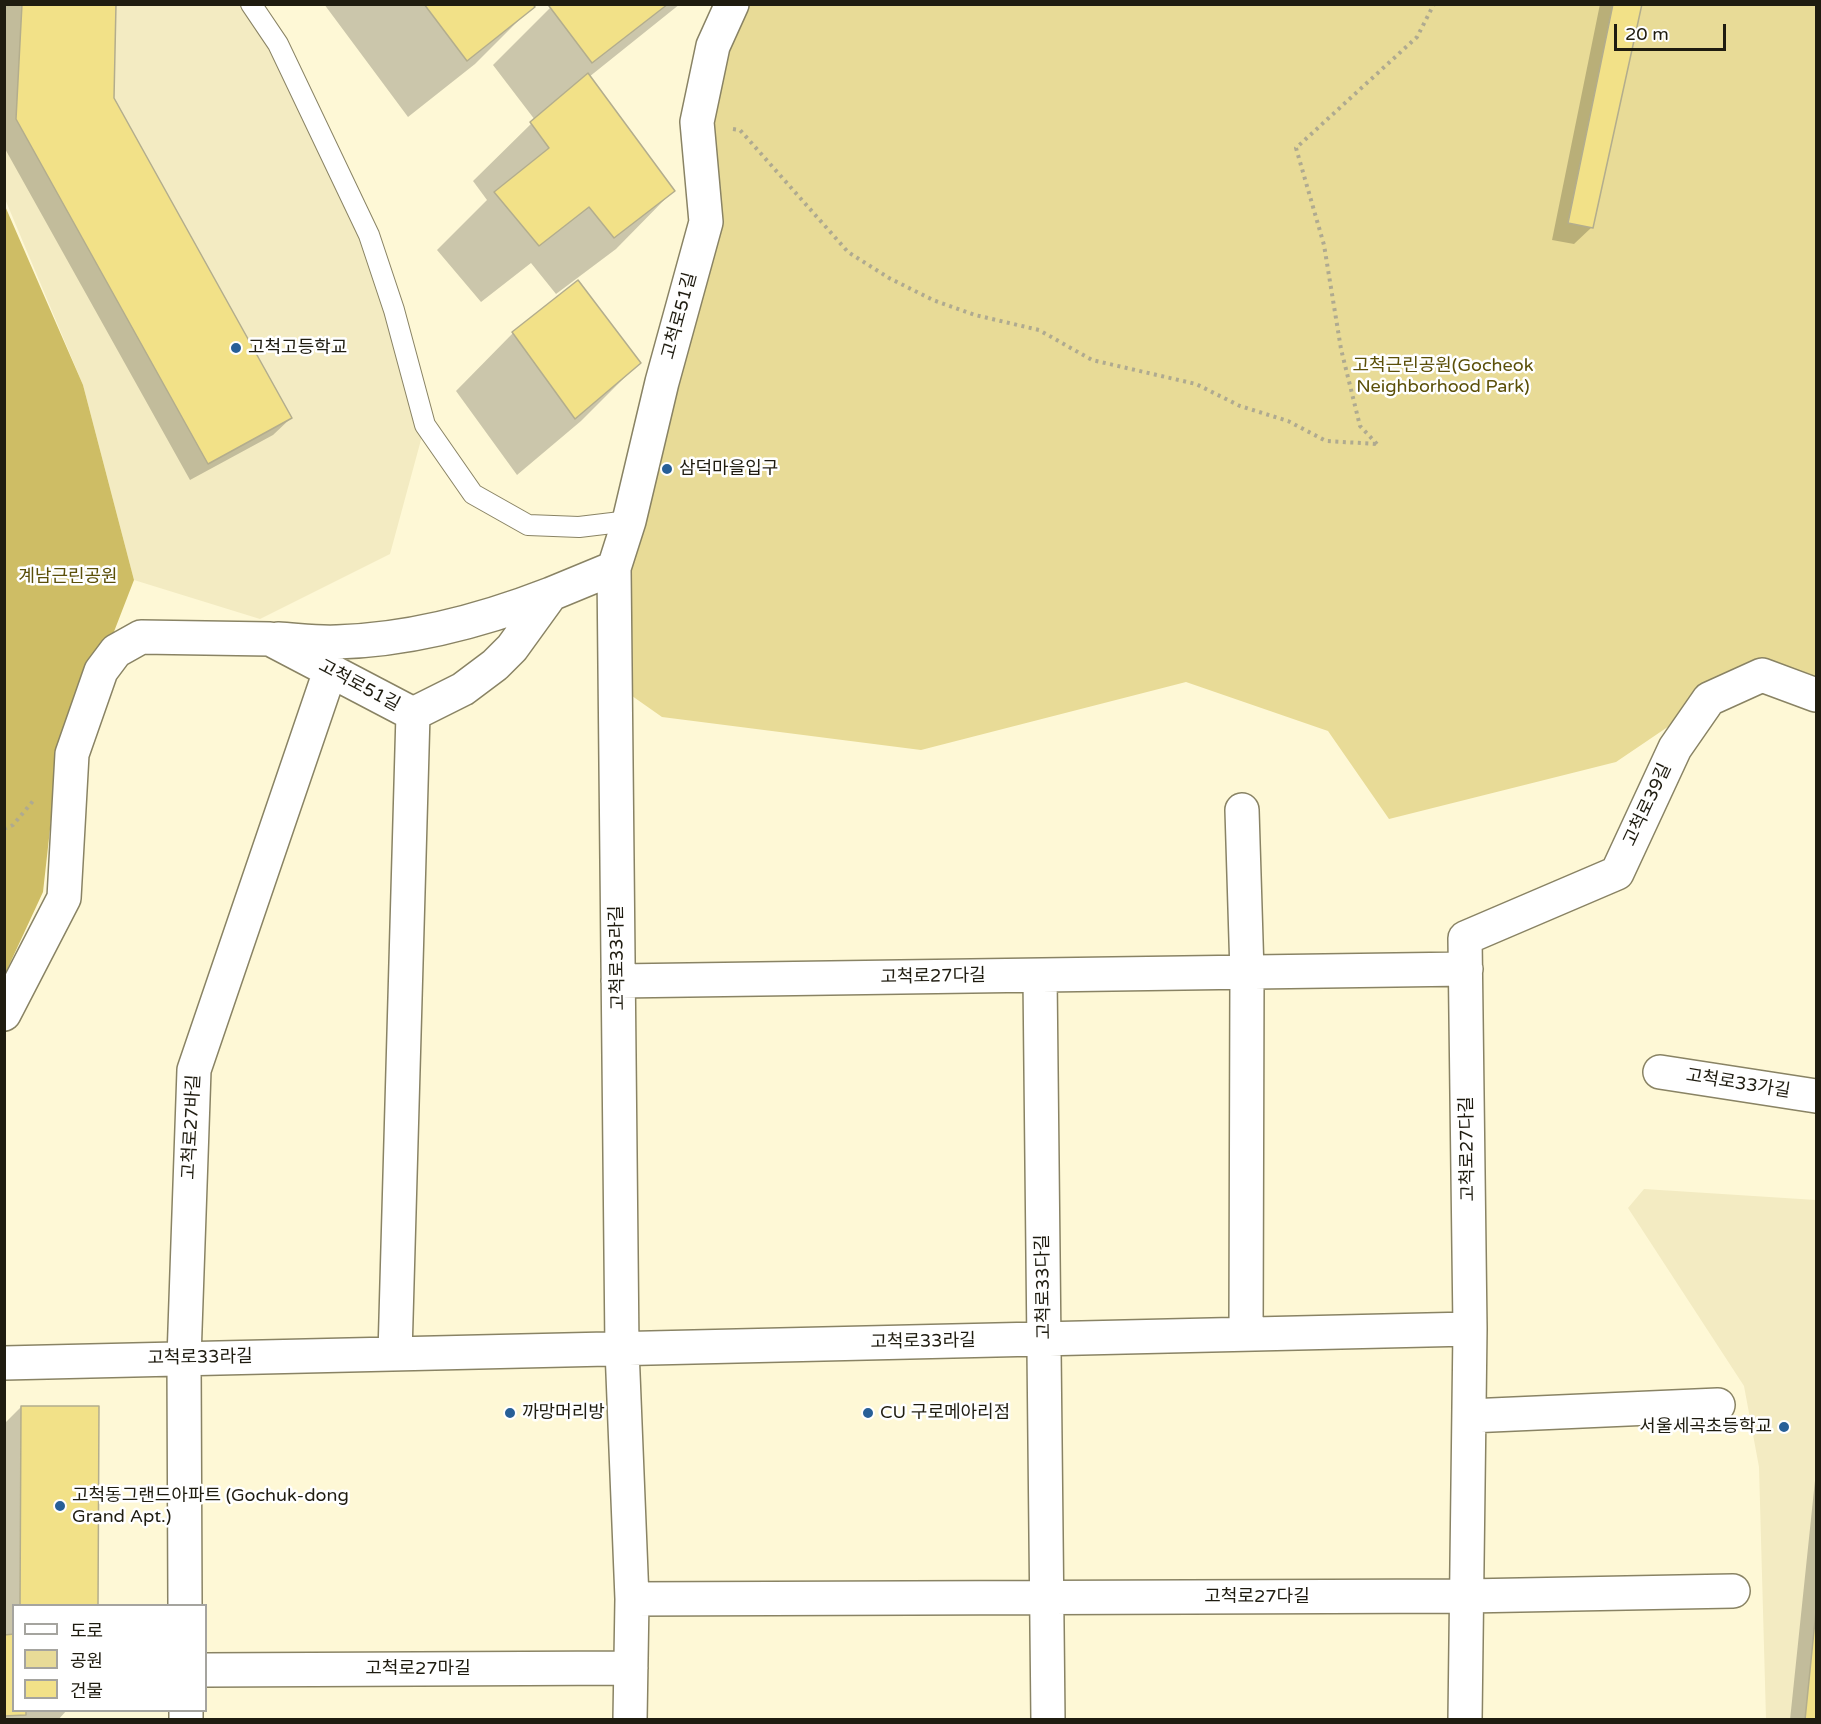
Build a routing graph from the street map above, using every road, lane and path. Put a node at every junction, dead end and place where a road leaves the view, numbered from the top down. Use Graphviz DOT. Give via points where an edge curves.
graph roads {
  1 [pos="251,4"];
  2 [pos="732,4"];
  3 [pos="1434,4"];
  4 [pos="697,122"];
  5 [pos="629,521"];
  6 [pos="614,568"];
  7 [pos="551,594"];
  8 [pos="270,639"];
  9 [pos="330,671"];
  10 [pos="1816,695"];
  11 [pos="412,714"];
  12 [pos="1242,810"];
  13 [pos="1466,953"];
  14 [pos="1247,973"];
  15 [pos="1040,976"];
  16 [pos="618,981"];
  17 [pos="4,1014"];
  18 [pos="1660,1072"];
  19 [pos="1816,1096"];
  20 [pos="1470,1329"];
  21 [pos="1246,1334"];
  22 [pos="1044,1339"];
  23 [pos="622,1349"];
  24 [pos="395,1354"];
  25 [pos="184,1359"];
  26 [pos="4,1363"];
  27 [pos="1718,1405"];
  28 [pos="1469,1416"];
  29 [pos="1733,1591"];
  30 [pos="1467,1596"];
  31 [pos="1046,1598"];
  32 [pos="632,1599"];
  33 [pos="185,1604"];
  34 [pos="631,1668"];
  35 [pos="207,1670"];
  36 [pos="630,1719"];
  37 [pos="1048,1719"];
  38 [pos="1465,1719"];
  1 -- 5 [label="lane" via="278,44 369,235 425,425 473,494 528,525 579,527"];
  2 -- 4 [label="street, 고척로51길" via="713,46"];
  3 -- 4 [label="path" via="1417,37 1296,148 1324,245 1341,349 1360,426 1377,444 1326,441 1288,421 1240,406 1196,384 1092,360 1039,330 933,300 848,252 740,130"];
  4 -- 5 [label="street, 고척로51길" via="706,222"];
  5 -- 6 [label="street, 고척로51길"];
  6 -- 7 [label="street"];
  6 -- 16 [label="street, 고척로33라길"];
  7 -- 8 [label="street" via="499,614 367,640"];
  7 -- 11 [label="street, 고척로51길" via="495,665 463,689"];
  8 -- 9 [label="street, 고척로51길"];
  8 -- 17 [label="street, 고척로51길" via="141,638 116,651 101,671 72,754 64,898"];
  9 -- 11 [label="street, 고척로51길"];
  9 -- 25 [label="street, 고척로27바길" via="194,1070"];
  10 -- 13 [label="street, 고척로39길" via="1762,675 1709,699 1675,748 1617,873"];
  11 -- 24 [label="street"];
  12 -- 14 [label="street"];
  13 -- 14 [label="street, 고척로27다길"];
  13 -- 20 [label="street, 고척로27다길"];
  14 -- 15 [label="street, 고척로27다길"];
  14 -- 21 [label="street"];
  15 -- 16 [label="street, 고척로27다길"];
  15 -- 22 [label="street, 고척로33다길"];
  16 -- 23 [label="street, 고척로33라길"];
  18 -- 19 [label="street, 고척로33가길"];
  20 -- 21 [label="street"];
  20 -- 28 [label="street, 고척로27다길"];
  21 -- 22 [label="street"];
  22 -- 23 [label="street, 고척로33라길"];
  22 -- 31 [label="street, 고척로33다길"];
  23 -- 24 [label="street, 고척로33라길"];
  23 -- 32 [label="street"];
  24 -- 25 [label="street, 고척로33라길"];
  25 -- 26 [label="street, 고척로33라길"];
  25 -- 33 [label="street, 고척로27바길"];
  27 -- 28 [label="street"];
  28 -- 30 [label="street, 고척로27다길"];
  29 -- 30 [label="street, 고척로27다길"];
  30 -- 31 [label="street, 고척로27다길"];
  30 -- 38 [label="street, 고척로27다길"];
  31 -- 32 [label="street"];
  31 -- 37 [label="street, 고척로33다길"];
  32 -- 34 [label="street"];
  34 -- 35 [label="street, 고척로27마길"];
  34 -- 36 [label="street"];
}
